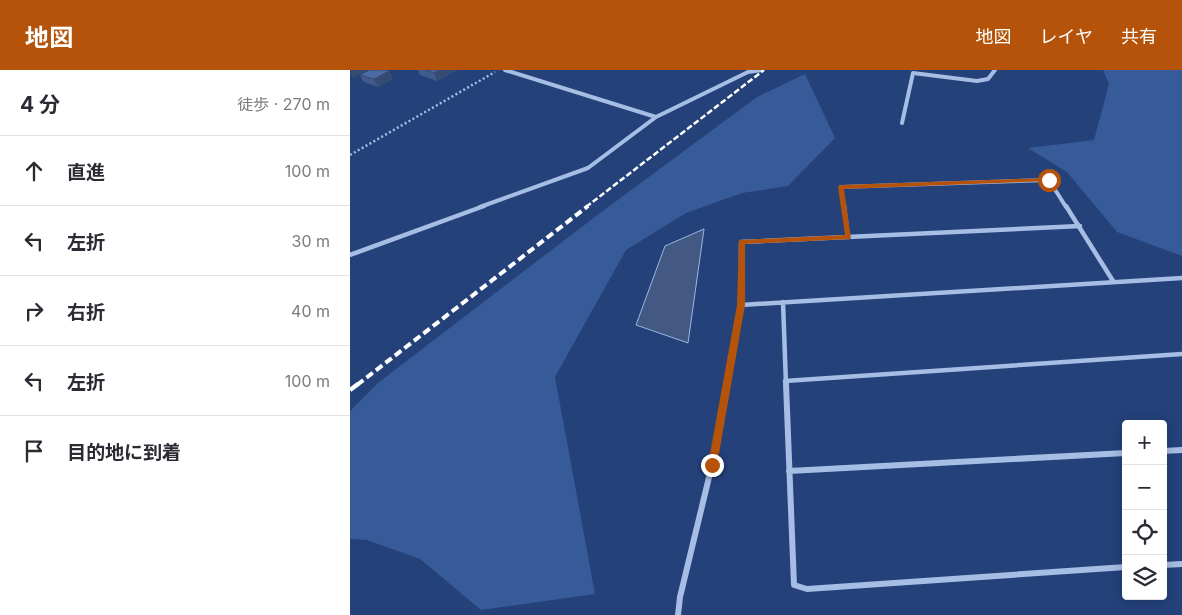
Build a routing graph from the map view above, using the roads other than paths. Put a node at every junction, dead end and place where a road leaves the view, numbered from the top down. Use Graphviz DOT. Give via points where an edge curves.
graph roads {
  1 [pos="505,70"];
  2 [pos="762,70"];
  3 [pos="995,70"];
  4 [pos="656,117"];
  5 [pos="902,123"];
  6 [pos="1080,226"];
  7 [pos="848,237"];
  8 [pos="350,255"];
  9 [pos="1182,278"];
  10 [pos="1113,281"];
  11 [pos="783,302"];
  12 [pos="741,305"];
  13 [pos="1182,354"];
  14 [pos="785,380"];
  15 [pos="1182,450"];
  16 [pos="1167,451"];
  17 [pos="1122,453"];
  18 [pos="789,472"];
  19 [pos="1182,564"];
  20 [pos="1167,565"];
  21 [pos="1122,567"];
  22 [pos="678,615"];
  1 -- 4 [label="street"];
  2 -- 4 [label="street" via="748,72"];
  3 -- 5 [label="street" via="988,79 977,81 912,74"];
  4 -- 8 [label="street" via="588,168"];
  6 -- 7 [label="street"];
  6 -- 7 [label="street" via="1049,180 841,187"];
  6 -- 10 [label="street"];
  7 -- 12 [label="street" via="741,242"];
  9 -- 10 [label="street"];
  10 -- 11 [label="street"];
  11 -- 12 [label="street"];
  11 -- 14 [label="street"];
  12 -- 22 [label="street" via="712,465"];
  13 -- 14 [label="street"];
  14 -- 18 [label="street"];
  15 -- 16 [label="street"];
  17 -- 18 [label="street"];
  18 -- 21 [label="street" via="794,585 807,589"];
  19 -- 20 [label="street"];
}
